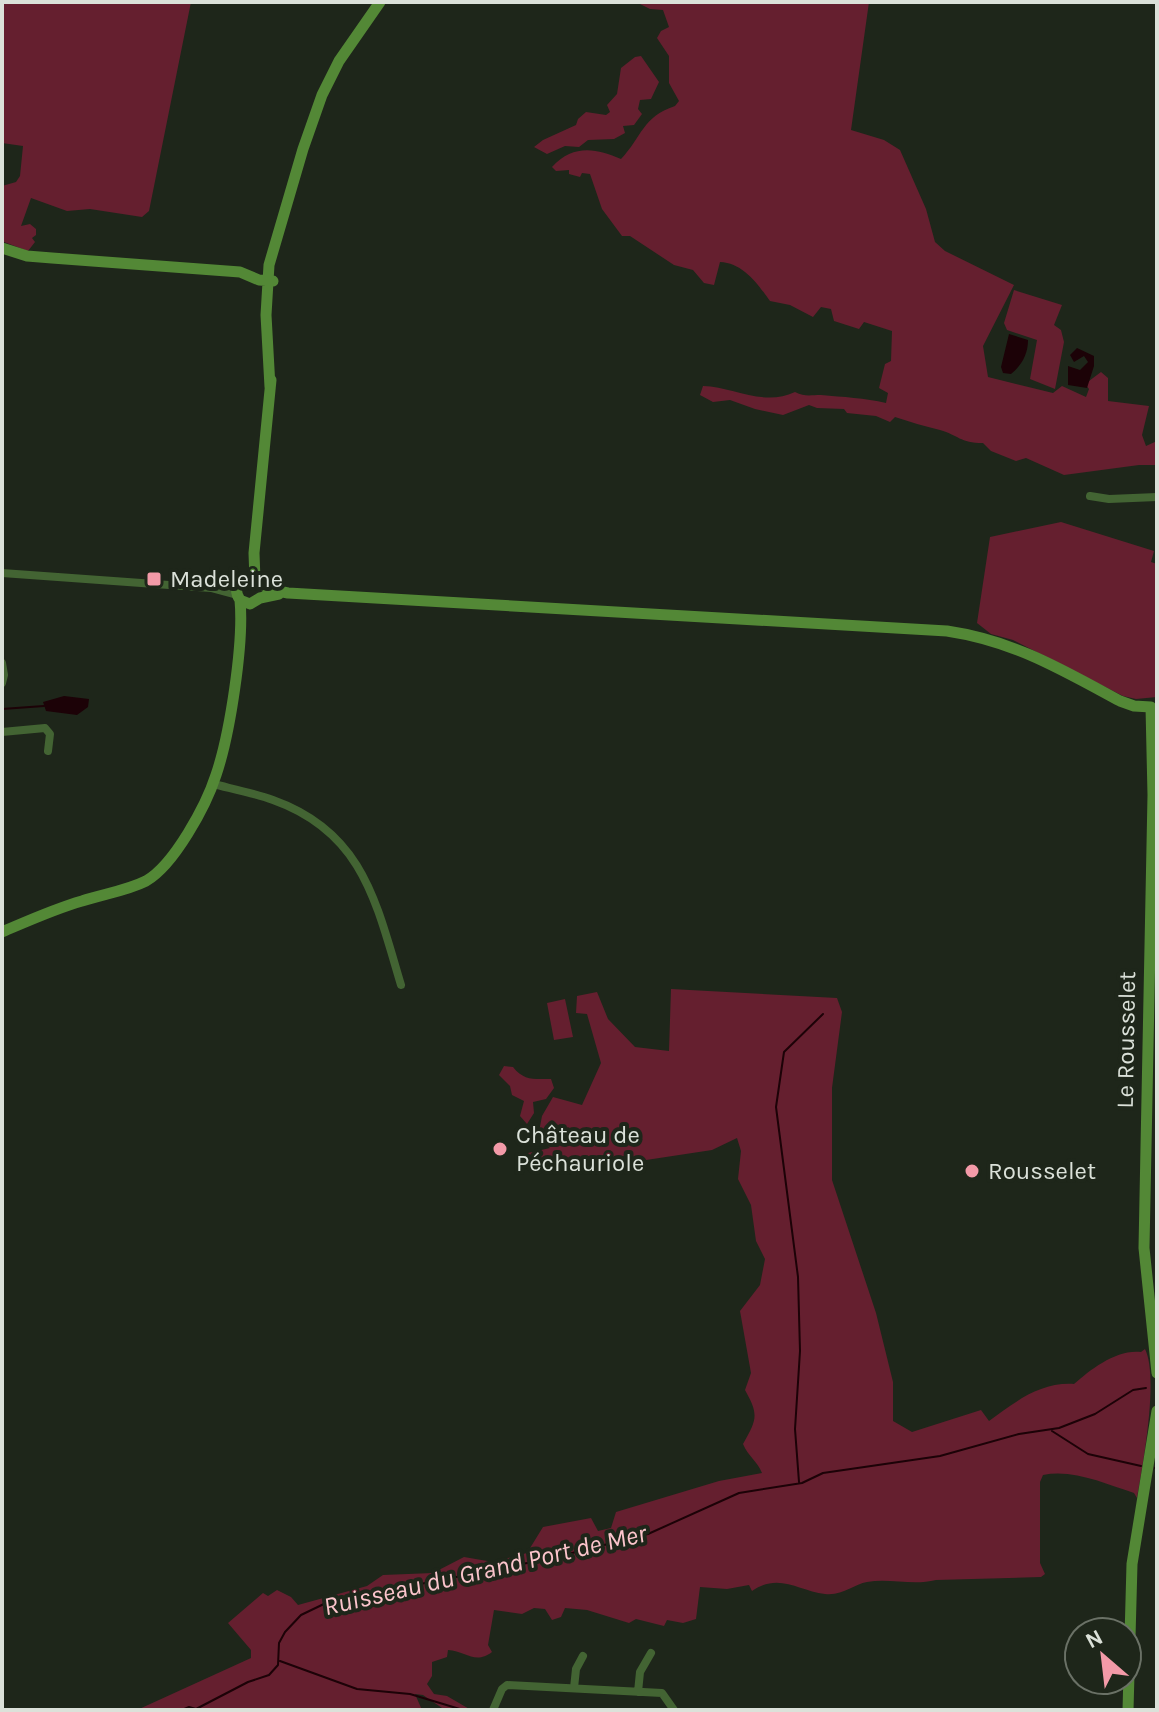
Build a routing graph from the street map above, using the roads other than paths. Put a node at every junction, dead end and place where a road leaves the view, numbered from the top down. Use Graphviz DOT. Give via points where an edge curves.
graph roads {
  1 [pos="380,2"];
  2 [pos="2,248"];
  3 [pos="272,266"];
  4 [pos="240,272"];
  5 [pos="270,280"];
  6 [pos="1090,496"];
  7 [pos="1157,497"];
  8 [pos="2,573"];
  9 [pos="248,591"];
  10 [pos="2,663"];
  11 [pos="2,683"];
  12 [pos="1154,706"];
  13 [pos="2,732"];
  14 [pos="48,751"];
  15 [pos="213,784"];
  16 [pos="2,932"];
  17 [pos="401,985"];
  18 [pos="1157,1373"];
  19 [pos="1157,1411"];
  20 [pos="651,1653"];
  21 [pos="583,1656"];
  22 [pos="574,1688"];
  23 [pos="638,1692"];
  24 [pos="493,1710"];
  25 [pos="674,1710"];
  26 [pos="1128,1710"];
  1 -- 3 [label="street" via="326,86"];
  2 -- 4 [label="street" via="27,256"];
  3 -- 4 [label="street"];
  3 -- 5 [label="street"];
  4 -- 5 [label="street"];
  5 -- 9 [label="street" via="270,387"];
  6 -- 7 [label="street"];
  8 -- 9 [label="street"];
  9 -- 12 [label="street" via="947,631 1018,648 1120,701"];
  9 -- 15 [label="street"];
  10 -- 11 [label="street"];
  12 -- 18 [label="street, Le Rousselet" via="1144,1248"];
  13 -- 14 [label="street" via="45,728 50,734"];
  15 -- 16 [label="street" via="178,846 150,878"];
  15 -- 17 [label="street" via="290,807 340,840 368,887"];
  19 -- 26 [label="street" via="1132,1564"];
  20 -- 23 [label="street" via="640,1672"];
  21 -- 22 [label="street"];
  22 -- 23 [label="street"];
  22 -- 24 [label="street" via="507,1685"];
  23 -- 25 [label="street" via="662,1693"];
}
